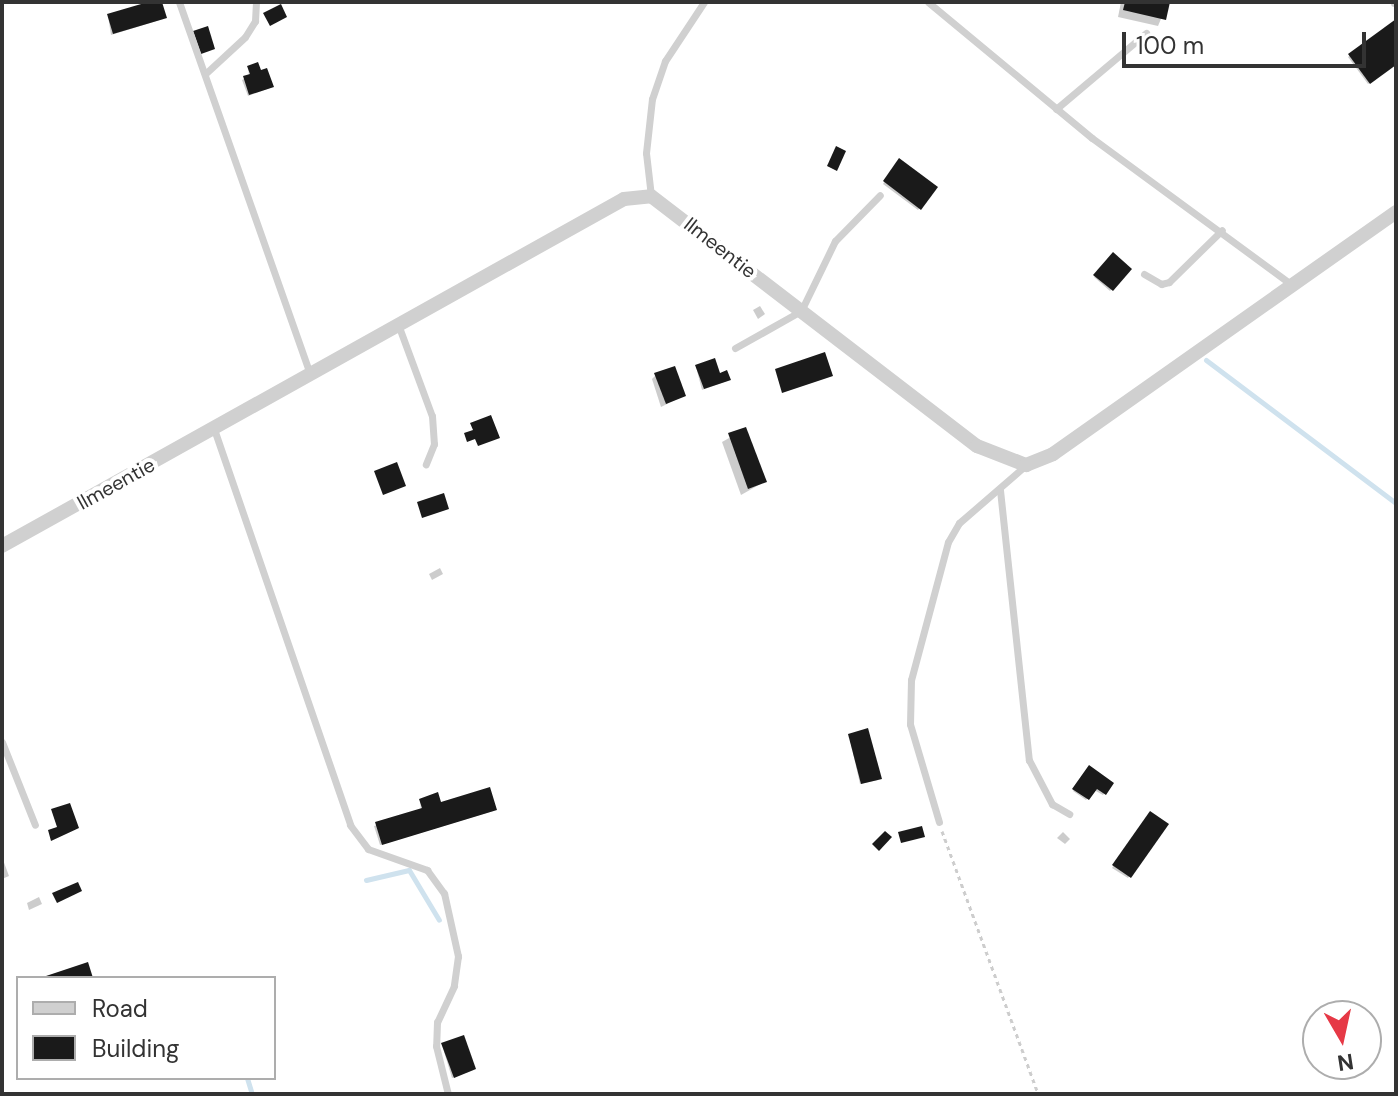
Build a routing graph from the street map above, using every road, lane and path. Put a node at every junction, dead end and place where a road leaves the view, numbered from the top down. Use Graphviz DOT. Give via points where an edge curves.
graph roads {
  1 [pos="179,2"];
  2 [pos="256,2"];
  3 [pos="704,2"];
  4 [pos="928,2"];
  5 [pos="1146,33"];
  6 [pos="205,74"];
  7 [pos="1056,109"];
  8 [pos="880,195"];
  9 [pos="651,196"];
  10 [pos="1396,212"];
  11 [pos="1222,230"];
  12 [pos="1144,274"];
  13 [pos="1292,285"];
  14 [pos="801,311"];
  15 [pos="399,327"];
  16 [pos="735,348"];
  17 [pos="310,376"];
  18 [pos="214,429"];
  19 [pos="426,464"];
  20 [pos="1026,465"];
  21 [pos="1000,490"];
  22 [pos="2,546"];
  23 [pos="2,742"];
  24 [pos="1069,814"];
  25 [pos="939,822"];
  26 [pos="35,825"];
  27 [pos="448,1094"];
  28 [pos="1038,1094"];
  1 -- 6 [label="lane"];
  2 -- 6 [label="lane" via="255,21 245,37"];
  3 -- 9 [label="lane" via="665,61 652,99 646,153"];
  4 -- 7 [label="lane"];
  5 -- 7 [label="lane"];
  6 -- 17 [label="lane"];
  7 -- 11 [label="lane"];
  8 -- 14 [label="lane" via="835,241"];
  9 -- 14 [label="street, Ilmeentie"];
  9 -- 15 [label="street, Ilmeentie" via="624,199"];
  10 -- 13 [label="street"];
  11 -- 12 [label="lane" via="1169,282 1161,284"];
  11 -- 13 [label="lane"];
  13 -- 20 [label="street" via="1053,454"];
  14 -- 16 [label="lane"];
  14 -- 20 [label="street, Ilmeentie" via="977,446"];
  15 -- 17 [label="street, Ilmeentie"];
  15 -- 19 [label="lane" via="432,416 434,444"];
  17 -- 18 [label="street, Ilmeentie"];
  18 -- 22 [label="street, Ilmeentie"];
  18 -- 27 [label="lane" via="350,825 368,849 427,870 444,893 458,956 454,986 437,1022 436,1046"];
  20 -- 21 [label="lane"];
  21 -- 24 [label="lane" via="1029,760 1052,804"];
  21 -- 25 [label="lane" via="959,523 948,542 911,680 910,724"];
  23 -- 26 [label="lane"];
  25 -- 28 [label="path"];
}
